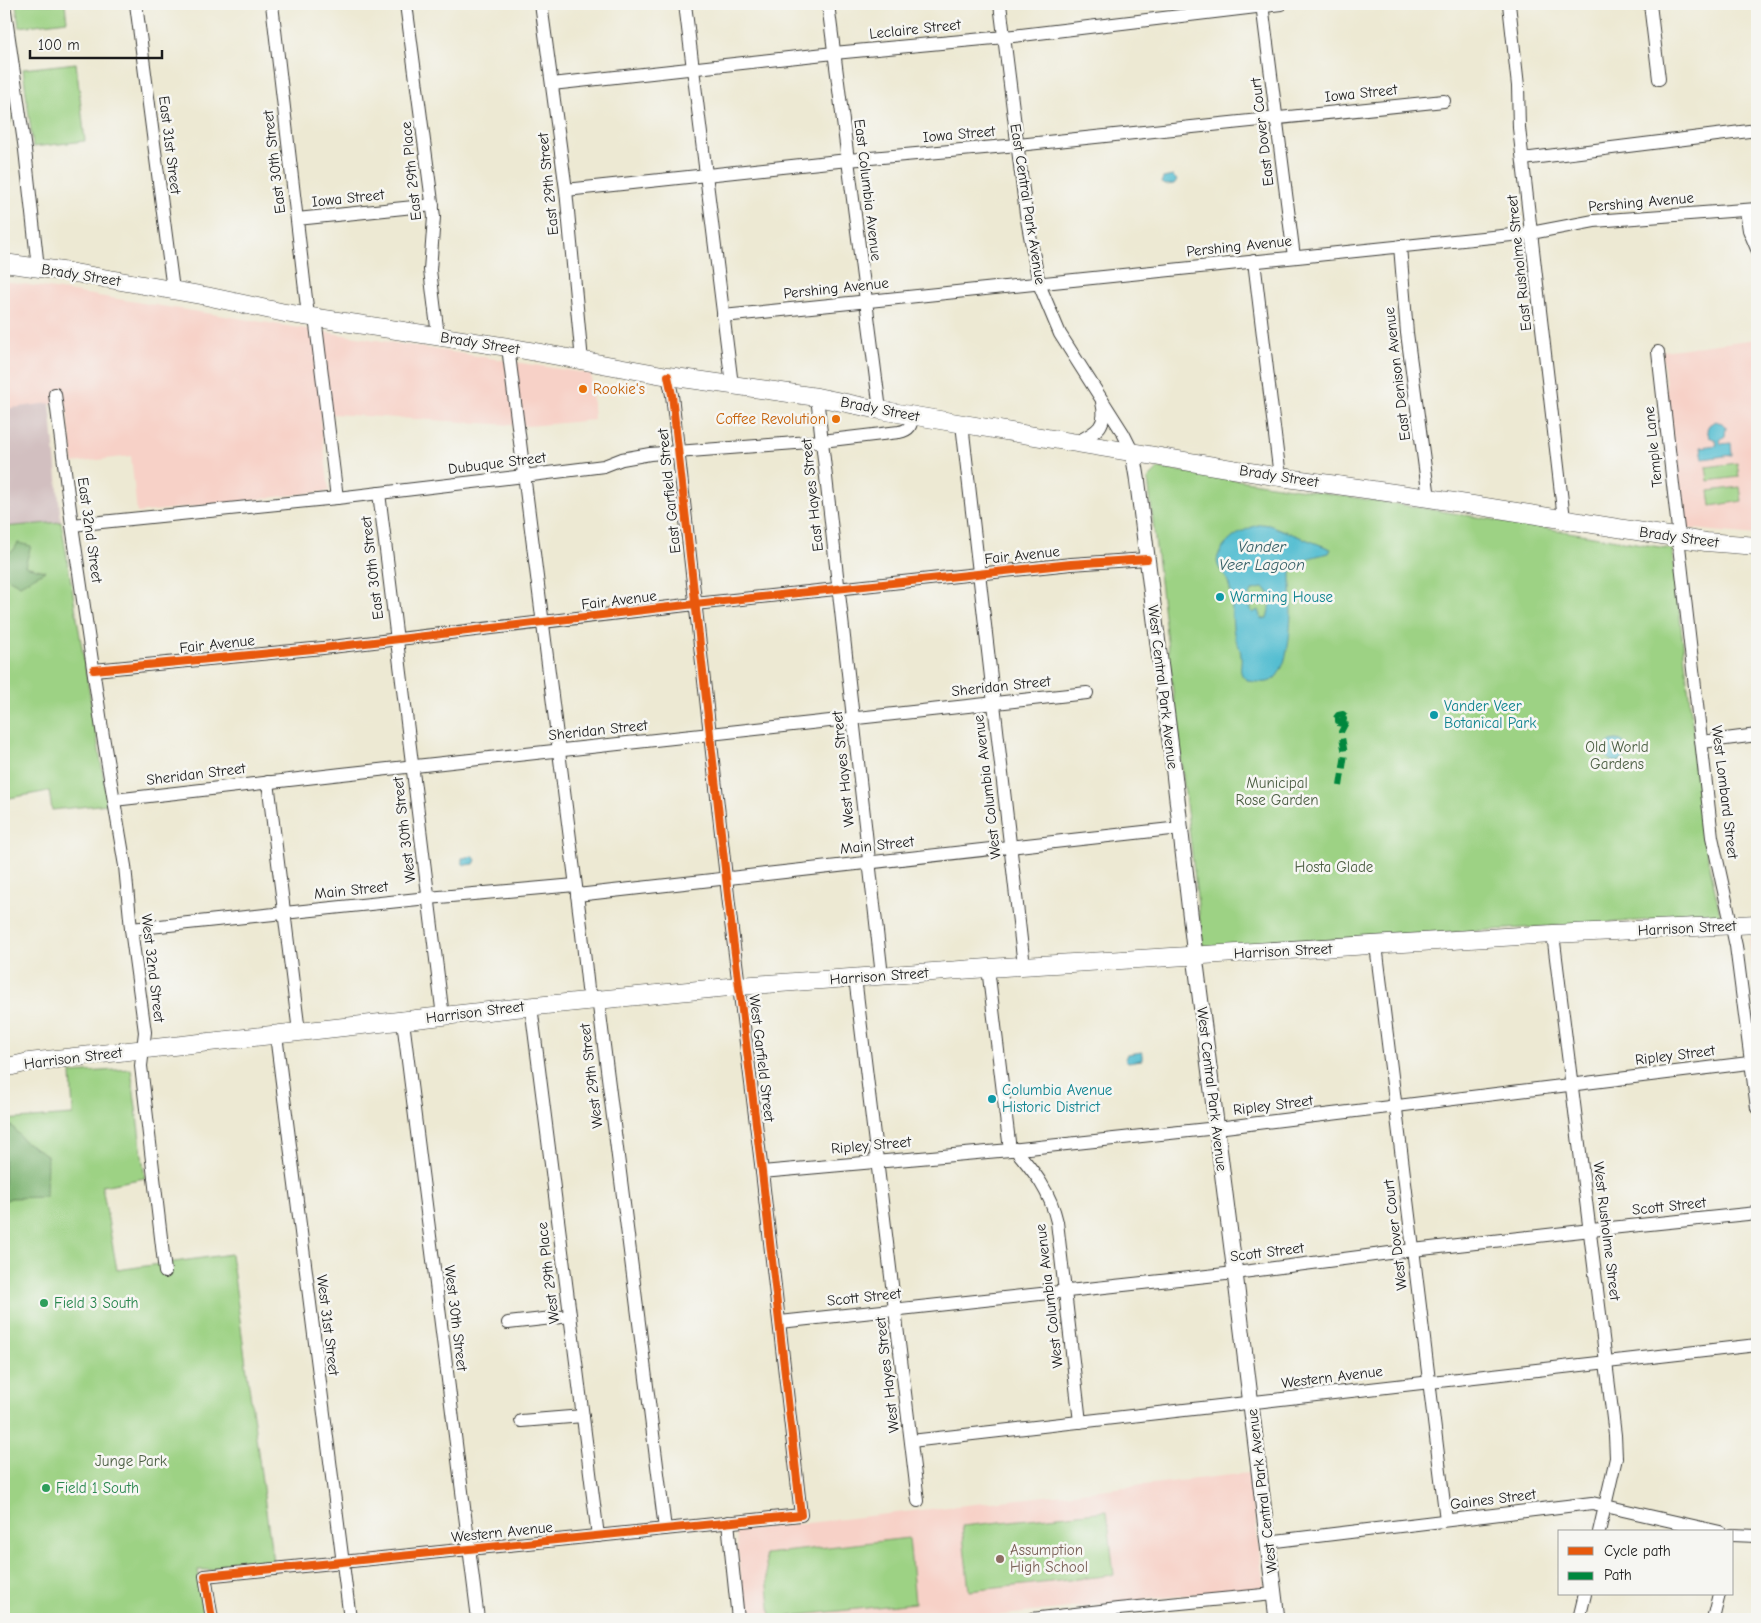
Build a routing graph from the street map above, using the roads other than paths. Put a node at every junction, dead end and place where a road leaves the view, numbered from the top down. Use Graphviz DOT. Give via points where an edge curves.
graph roads {
  1 [pos="4,4"];
  2 [pos="136,4"];
  3 [pos="272,4"];
  4 [pos="406,4"];
  5 [pos="541,4"];
  6 [pos="685,4"];
  7 [pos="828,4"];
  8 [pos="1000,4"];
  9 [pos="1281,4"];
  10 [pos="1508,4"];
  11 [pos="1650,4"];
  12 [pos="1262,5"];
  13 [pos="1004,37"];
  14 [pos="834,53"];
  15 [pos="693,69"];
  16 [pos="1659,79"];
  17 [pos="552,84"];
  18 [pos="1444,100"];
  19 [pos="1277,118"];
  20 [pos="1757,130"];
  21 [pos="1018,145"];
  22 [pos="1523,159"];
  23 [pos="848,160"];
  24 [pos="706,176"];
  25 [pos="566,190"];
  26 [pos="433,205"];
  27 [pos="1752,209"];
  28 [pos="297,220"];
  29 [pos="1531,233"];
  30 [pos="1400,246"];
  31 [pos="1757,249"];
  32 [pos="1294,257"];
  33 [pos="1254,261"];
  34 [pos="4,263"];
  35 [pos="38,268"];
  36 [pos="1039,284"];
  37 [pos="173,290"];
  38 [pos="866,300"];
  39 [pos="724,316"];
  40 [pos="311,317"];
  41 [pos="438,336"];
  42 [pos="508,347"];
  43 [pos="1658,352"];
  44 [pos="582,361"];
  45 [pos="668,376"];
  46 [pos="732,385"];
  47 [pos="55,394"];
  48 [pos="817,396"];
  49 [pos="1102,400"];
  50 [pos="880,410"];
  51 [pos="913,415"];
  52 [pos="962,424"];
  53 [pos="822,441"];
  54 [pos="1077,442"];
  55 [pos="678,452"];
  56 [pos="1133,453"];
  57 [pos="524,476"];
  58 [pos="1280,477"];
  59 [pos="379,493"];
  60 [pos="337,498"];
  61 [pos="1428,498"];
  62 [pos="1564,520"];
  63 [pos="72,525"];
  64 [pos="1678,537"];
  65 [pos="1757,546"];
  66 [pos="1147,559"];
  67 [pos="979,574"];
  68 [pos="839,589"];
  69 [pos="695,604"];
  70 [pos="543,622"];
  71 [pos="397,639"];
  72 [pos="94,670"];
  73 [pos="1087,693"];
  74 [pos="994,703"];
  75 [pos="853,718"];
  76 [pos="710,734"];
  77 [pos="1757,735"];
  78 [pos="1702,742"];
  79 [pos="559,751"];
  80 [pos="412,766"];
  81 [pos="268,782"];
  82 [pos="114,800"];
  83 [pos="1180,828"];
  84 [pos="1011,847"];
  85 [pos="869,862"];
  86 [pos="726,878"];
  87 [pos="576,890"];
  88 [pos="428,898"];
  89 [pos="284,913"];
  90 [pos="1757,924"];
  91 [pos="1732,926"];
  92 [pos="131,929"];
  93 [pos="1553,934"];
  94 [pos="1376,945"];
  95 [pos="1194,956"];
  96 [pos="1024,966"];
  97 [pos="988,968"];
  98 [pos="882,976"];
  99 [pos="855,977"];
  100 [pos="739,986"];
  101 [pos="596,1000"];
  102 [pos="531,1006"];
  103 [pos="443,1016"];
  104 [pos="403,1021"];
  105 [pos="299,1032"];
  106 [pos="276,1034"];
  107 [pos="143,1049"];
  108 [pos="1755,1062"];
  109 [pos="4,1068"];
  110 [pos="1572,1084"];
  111 [pos="1397,1107"];
  112 [pos="1757,1108"];
  113 [pos="1217,1128"];
  114 [pos="1012,1149"];
  115 [pos="878,1161"];
  116 [pos="762,1172"];
  117 [pos="1757,1213"];
  118 [pos="1591,1230"];
  119 [pos="1413,1250"];
  120 [pos="164,1272"];
  121 [pos="1235,1273"];
  122 [pos="1065,1292"];
  123 [pos="895,1310"];
  124 [pos="570,1316"];
  125 [pos="780,1322"];
  126 [pos="508,1323"];
  127 [pos="1757,1345"];
  128 [pos="1607,1362"];
  129 [pos="1429,1381"];
  130 [pos="1251,1403"];
  131 [pos="583,1416"];
  132 [pos="521,1421"];
  133 [pos="1080,1422"];
  134 [pos="911,1440"];
  135 [pos="918,1501"];
  136 [pos="1605,1505"];
  137 [pos="801,1515"];
  138 [pos="1446,1520"];
  139 [pos="728,1522"];
  140 [pos="665,1529"];
  141 [pos="1599,1530"];
  142 [pos="1709,1530"];
  143 [pos="1734,1535"];
  144 [pos="598,1536"];
  145 [pos="1757,1536"];
  146 [pos="1267,1542"];
  147 [pos="470,1549"];
  148 [pos="343,1562"];
  149 [pos="1274,1594"];
  150 [pos="1585,1596"];
  151 [pos="1719,1596"];
  152 [pos="212,1619"];
  153 [pos="350,1619"];
  154 [pos="478,1619"];
  155 [pos="738,1619"];
  156 [pos="1032,1619"];
  157 [pos="1277,1619"];
  158 [pos="1579,1619"];
  159 [pos="1713,1619"];
  1 -- 35 [label="street"];
  2 -- 37 [label="street, East 31st Street"];
  3 -- 28 [label="street, East 30th Street"];
  4 -- 26 [label="street, East 29th Place"];
  5 -- 17 [label="street, East 29th Street"];
  6 -- 15 [label="street"];
  7 -- 14 [label="street, East Columbia Avenue"];
  8 -- 13 [label="street, East Central Park Avenue"];
  9 -- 12 [label="street, Leclaire Street"];
  10 -- 22 [label="street, East Rusholme Street"];
  11 -- 16 [label="street"];
  12 -- 13 [label="street, Leclaire Street"];
  12 -- 19 [label="street, East Dover Court"];
  13 -- 14 [label="street, Leclaire Street"];
  13 -- 21 [label="street, East Central Park Avenue"];
  14 -- 15 [label="street, Leclaire Street"];
  14 -- 23 [label="street, East Columbia Avenue"];
  15 -- 17 [label="street, Leclaire Street"];
  15 -- 24 [label="street"];
  17 -- 25 [label="street, East 29th Street"];
  18 -- 19 [label="street, Iowa Street"];
  19 -- 21 [label="street, Iowa Street"];
  19 -- 32 [label="street, East Dover Court"];
  20 -- 22 [label="street"];
  21 -- 23 [label="street, Iowa Street"];
  21 -- 36 [label="street, East Central Park Avenue"];
  22 -- 29 [label="street, East Rusholme Street"];
  23 -- 24 [label="street, Iowa Street"];
  23 -- 38 [label="street, East Columbia Avenue"];
  24 -- 25 [label="street, Iowa Street"];
  24 -- 39 [label="street"];
  25 -- 44 [label="street, East 29th Street"];
  26 -- 28 [label="street, Iowa Street"];
  26 -- 41 [label="street, East 29th Place" via="430,270"];
  27 -- 29 [label="street, Pershing Avenue" via="1594,221"];
  27 -- 31 [label="street" via="1749,230"];
  28 -- 40 [label="street, East 30th Street"];
  29 -- 30 [label="street, Pershing Avenue"];
  29 -- 62 [label="street, East Rusholme Street"];
  30 -- 32 [label="street, Pershing Avenue"];
  30 -- 61 [label="street, East Denison Avenue"];
  32 -- 33 [label="street, Pershing Avenue"];
  33 -- 36 [label="street, Pershing Avenue"];
  33 -- 58 [label="street"];
  34 -- 35 [label="highway, Brady Street"];
  35 -- 37 [label="highway, Brady Street"];
  36 -- 38 [label="street, Pershing Avenue"];
  36 -- 49 [label="street, East Central Park Avenue" via="1060,334"];
  37 -- 40 [label="highway, Brady Street"];
  38 -- 39 [label="street, Pershing Avenue"];
  38 -- 50 [label="street, East Columbia Avenue"];
  39 -- 46 [label="street"];
  40 -- 41 [label="highway, Brady Street"];
  40 -- 60 [label="street, East 30th Street"];
  41 -- 42 [label="highway, Brady Street"];
  42 -- 44 [label="highway, Brady Street"];
  42 -- 57 [label="street"];
  43 -- 64 [label="street, Temple Lane"];
  44 -- 45 [label="highway, Brady Street"];
  45 -- 46 [label="highway, Brady Street"];
  45 -- 55 [label="street, East Garfield Street"];
  46 -- 48 [label="highway, Brady Street"];
  47 -- 63 [label="street, East 32nd Street"];
  48 -- 50 [label="highway, Brady Street"];
  48 -- 53 [label="street, East Hayes Street"];
  49 -- 54 [label="street" via="1101,426 1097,432"];
  49 -- 56 [label="street, East Central Park Avenue"];
  50 -- 51 [label="highway, Brady Street"];
  51 -- 52 [label="highway, Brady Street"];
  51 -- 53 [label="street, Dubuque Street" via="909,430"];
  52 -- 54 [label="highway, Brady Street"];
  52 -- 67 [label="street"];
  53 -- 55 [label="street, Dubuque Street"];
  53 -- 68 [label="street, East Hayes Street"];
  54 -- 56 [label="highway, Brady Street"];
  55 -- 57 [label="street, Dubuque Street"];
  55 -- 69 [label="street, East Garfield Street"];
  56 -- 58 [label="highway, Brady Street"];
  56 -- 66 [label="main road, East Central Park Avenue"];
  57 -- 59 [label="street, Dubuque Street"];
  57 -- 70 [label="street"];
  58 -- 61 [label="highway, Brady Street"];
  59 -- 60 [label="street, Dubuque Street"];
  59 -- 71 [label="street, East 30th Street"];
  60 -- 63 [label="street, Dubuque Street"];
  61 -- 62 [label="highway, Brady Street"];
  62 -- 64 [label="highway, Brady Street"];
  63 -- 72 [label="street, East 32nd Street"];
  64 -- 65 [label="highway, Brady Street"];
  64 -- 78 [label="street, West Lombard Street"];
  66 -- 67 [label="street, Fair Avenue"];
  66 -- 83 [label="main road, West Central Park Avenue"];
  67 -- 68 [label="street, Fair Avenue"];
  67 -- 74 [label="street, West Columbia Avenue"];
  68 -- 69 [label="street, Fair Avenue"];
  68 -- 75 [label="street, West Hayes Street"];
  69 -- 70 [label="street, Fair Avenue"];
  69 -- 76 [label="street, West Garfield Street"];
  70 -- 71 [label="street, Fair Avenue"];
  70 -- 79 [label="street, West 29th Street"];
  71 -- 72 [label="street, Fair Avenue"];
  71 -- 80 [label="street, West 30th Street"];
  72 -- 82 [label="street, West 32nd Street"];
  73 -- 74 [label="street, Sheridan Street"];
  74 -- 75 [label="street, Sheridan Street"];
  74 -- 84 [label="street, West Columbia Avenue"];
  75 -- 76 [label="street, Sheridan Street"];
  75 -- 85 [label="street, West Hayes Street"];
  76 -- 79 [label="street, Sheridan Street"];
  76 -- 86 [label="street, West Garfield Street"];
  77 -- 78 [label="street"];
  78 -- 91 [label="street, West Lombard Street" via="1712,838"];
  79 -- 80 [label="street, Sheridan Street"];
  79 -- 87 [label="street, West 29th Street"];
  80 -- 81 [label="street, Sheridan Street"];
  80 -- 88 [label="street, West 30th Street"];
  81 -- 82 [label="street, Sheridan Street"];
  81 -- 89 [label="street"];
  82 -- 92 [label="street, West 32nd Street"];
  83 -- 84 [label="street, Main Street"];
  83 -- 95 [label="main road, West Central Park Avenue"];
  84 -- 85 [label="street, Main Street"];
  84 -- 96 [label="street, West Columbia Avenue"];
  85 -- 86 [label="street, Main Street"];
  85 -- 98 [label="street, West Hayes Street"];
  86 -- 87 [label="street, Main Street"];
  86 -- 100 [label="street, West Garfield Street"];
  87 -- 88 [label="street, Main Street"];
  87 -- 101 [label="street, West 29th Street" via="588,989"];
  88 -- 89 [label="street, Main Street"];
  88 -- 103 [label="street, West 30th Street"];
  89 -- 92 [label="street, Main Street"];
  89 -- 105 [label="street"];
  90 -- 91 [label="highway, Harrison Street"];
  91 -- 93 [label="highway, Harrison Street"];
  91 -- 108 [label="street, West Lombard Street"];
  92 -- 107 [label="street, West 32nd Street" via="144,1032"];
  93 -- 94 [label="highway, Harrison Street"];
  93 -- 110 [label="street, West Rusholme Street"];
  94 -- 95 [label="highway, Harrison Street"];
  94 -- 111 [label="street, West Dover Court"];
  95 -- 96 [label="highway, Harrison Street"];
  95 -- 113 [label="main road, West Central Park Avenue"];
  96 -- 97 [label="highway, Harrison Street"];
  97 -- 98 [label="highway, Harrison Street"];
  97 -- 114 [label="street"];
  98 -- 99 [label="highway, Harrison Street"];
  99 -- 100 [label="highway, Harrison Street"];
  99 -- 115 [label="street, West Hayes Street"];
  100 -- 101 [label="highway, Harrison Street"];
  100 -- 116 [label="street, West Garfield Street"];
  101 -- 102 [label="highway, Harrison Street"];
  101 -- 140 [label="street, West 29th Street"];
  102 -- 103 [label="highway, Harrison Street"];
  102 -- 124 [label="street, West 29th Place"];
  103 -- 104 [label="highway, Harrison Street"];
  104 -- 105 [label="highway, Harrison Street"];
  104 -- 147 [label="street, West 30th Street"];
  105 -- 106 [label="highway, Harrison Street"];
  106 -- 107 [label="highway, Harrison Street"];
  106 -- 148 [label="street, West 31st Street"];
  107 -- 109 [label="highway, Harrison Street" via="29,1062"];
  107 -- 120 [label="street, West 32nd Street" via="141,1066"];
  108 -- 110 [label="street, Ripley Street"];
  108 -- 112 [label="street, West Lombard Street"];
  110 -- 111 [label="street, Ripley Street"];
  110 -- 118 [label="street, West Rusholme Street"];
  111 -- 113 [label="street, Ripley Street"];
  111 -- 119 [label="street, West Dover Court"];
  113 -- 114 [label="street, Ripley Street"];
  113 -- 121 [label="main road, West Central Park Avenue"];
  114 -- 115 [label="street, Ripley Street"];
  114 -- 122 [label="street, West Columbia Avenue" via="1041,1180 1054,1210"];
  115 -- 116 [label="street, Ripley Street"];
  115 -- 123 [label="street, West Hayes Street"];
  116 -- 125 [label="street, West Garfield Street"];
  117 -- 118 [label="street, Scott Street"];
  118 -- 119 [label="street, Scott Street"];
  118 -- 128 [label="street, West Rusholme Street"];
  119 -- 121 [label="street, Scott Street"];
  119 -- 129 [label="street, West Dover Court"];
  121 -- 122 [label="street, Scott Street"];
  121 -- 130 [label="main road, West Central Park Avenue"];
  122 -- 123 [label="street, Scott Street"];
  122 -- 133 [label="street, West Columbia Avenue"];
  123 -- 125 [label="street, Scott Street"];
  123 -- 134 [label="street, West Hayes Street"];
  124 -- 126 [label="street"];
  124 -- 131 [label="street, West 29th Place"];
  125 -- 137 [label="street, West Garfield Street"];
  127 -- 128 [label="street, Western Avenue"];
  128 -- 129 [label="street, Western Avenue"];
  128 -- 136 [label="street, West Rusholme Street" via="1616,1458"];
  129 -- 130 [label="street, Western Avenue"];
  129 -- 138 [label="street, West Dover Court"];
  130 -- 133 [label="street, Western Avenue"];
  130 -- 146 [label="main road, West Central Park Avenue"];
  131 -- 132 [label="street"];
  131 -- 144 [label="street, West 29th Place"];
  133 -- 134 [label="street, Western Avenue"];
  134 -- 135 [label="street, West Hayes Street"];
  136 -- 138 [label="street, Gaines Street" via="1592,1503"];
  136 -- 141 [label="street, West Rusholme Street"];
  136 -- 142 [label="street, Gaines Street"];
  137 -- 139 [label="street, Western Avenue"];
  138 -- 146 [label="street, Gaines Street"];
  139 -- 140 [label="street, Western Avenue"];
  139 -- 155 [label="street"];
  140 -- 144 [label="street, Western Avenue"];
  143 -- 145 [label="street, Gaines Street"];
  144 -- 147 [label="street, Western Avenue"];
  146 -- 149 [label="main road, West Central Park Avenue"];
  147 -- 148 [label="street, Western Avenue"];
  147 -- 154 [label="street, West 30th Street"];
  148 -- 152 [label="street, Western Avenue" via="206,1576"];
  148 -- 153 [label="street, West 31st Street"];
  149 -- 156 [label="street"];
  149 -- 157 [label="main road, West Central Park Avenue"];
  150 -- 158 [label="street"];
  151 -- 159 [label="street"];
}
